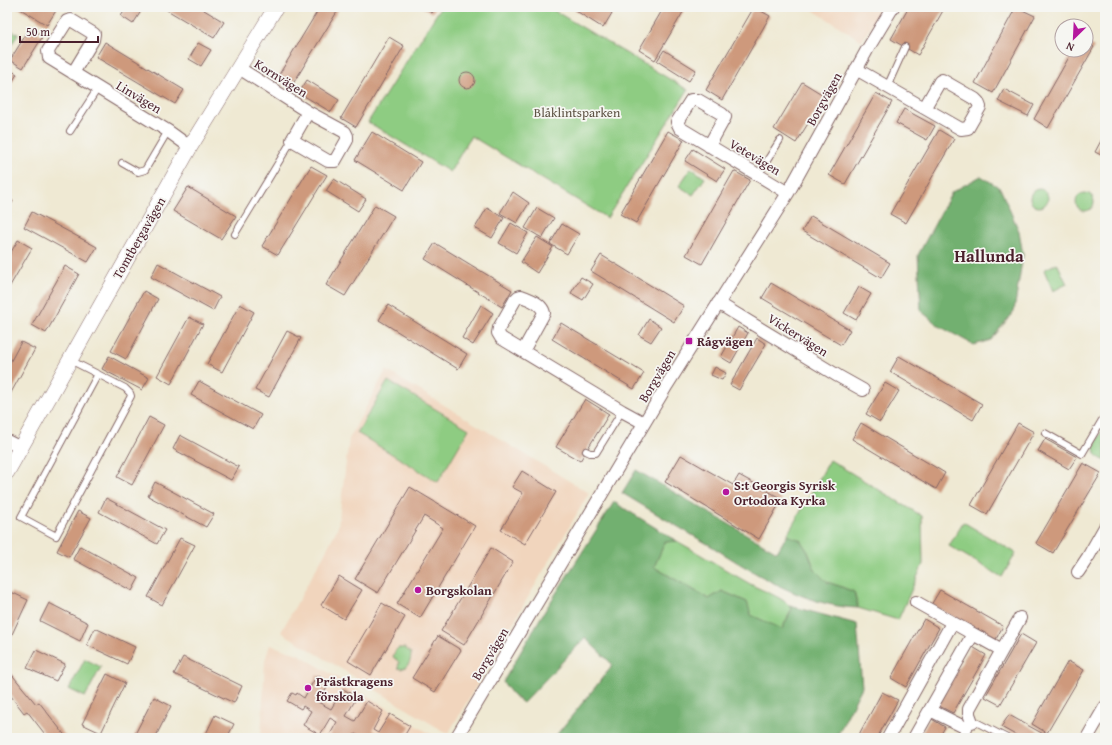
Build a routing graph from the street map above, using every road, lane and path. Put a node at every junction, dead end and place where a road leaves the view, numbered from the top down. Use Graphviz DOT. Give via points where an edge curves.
graph roads {
  1 [pos="276,7"];
  2 [pos="893,7"];
  3 [pos="906,47"];
  4 [pos="239,68"];
  5 [pos="856,69"];
  6 [pos="73,73"];
  7 [pos="887,87"];
  8 [pos="98,88"];
  9 [pos="925,108"];
  10 [pos="308,112"];
  11 [pos="70,131"];
  12 [pos="168,131"];
  13 [pos="292,140"];
  14 [pos="780,140"];
  15 [pos="709,146"];
  16 [pos="190,147"];
  17 [pos="122,163"];
  18 [pos="758,176"];
  19 [pos="788,193"];
  20 [pos="235,234"];
  21 [pos="718,303"];
  22 [pos="523,351"];
  23 [pos="70,360"];
  24 [pos="98,374"];
  25 [pos="863,390"];
  26 [pos="622,411"];
  27 [pos="1105,422"];
  28 [pos="644,423"];
  29 [pos="1045,433"];
  30 [pos="7,441"];
  31 [pos="21,448"];
  32 [pos="586,451"];
  33 [pos="7,472"];
  34 [pos="1105,528"];
  35 [pos="1078,572"];
  36 [pos="916,602"];
  37 [pos="1020,618"];
  38 [pos="952,623"];
  39 [pos="973,634"];
  40 [pos="1002,650"];
  41 [pos="1105,707"];
  42 [pos="930,710"];
  43 [pos="966,729"];
  44 [pos="456,738"];
  45 [pos="888,738"];
  46 [pos="914,738"];
  47 [pos="1007,738"];
  48 [pos="1087,738"];
  1 -- 4 [label="street, Tomtbergavägen"];
  2 -- 5 [label="street, Borgvägen"];
  3 -- 7 [label="lane"];
  4 -- 10 [label="street, Kornvägen"];
  4 -- 16 [label="street, Tomtbergavägen"];
  5 -- 7 [label="street"];
  5 -- 19 [label="street, Borgvägen"];
  6 -- 8 [label="street, Linvägen"];
  7 -- 9 [label="street"];
  8 -- 11 [label="lane"];
  8 -- 12 [label="street, Linvägen"];
  9 -- 9 [label="street" via="942,80 975,99 980,107 968,128 962,129"];
  10 -- 13 [label="street, Kornvägen"];
  10 -- 13 [label="street, Kornvägen" via="345,132 347,140 334,161 328,161"];
  12 -- 16 [label="street, Linvägen"];
  12 -- 17 [label="lane" via="145,170 135,171"];
  13 -- 20 [label="lane"];
  14 -- 18 [label="lane"];
  15 -- 18 [label="street, Vetevägen"];
  16 -- 23 [label="street, Tomtbergavägen"];
  18 -- 19 [label="street, Vetevägen"];
  19 -- 21 [label="street, Borgvägen"];
  21 -- 25 [label="street, Vickervägen"];
  21 -- 28 [label="street, Borgvägen"];
  22 -- 26 [label="street"];
  23 -- 24 [label="lane"];
  23 -- 31 [label="street, Tomtbergavägen"];
  24 -- 24 [label="lane" via="124,388 131,396 56,536 21,517"];
  26 -- 28 [label="street"];
  26 -- 32 [label="lane" via="596,452"];
  27 -- 29 [label="lane" via="1102,420 1082,454"];
  28 -- 44 [label="street, Borgvägen"];
  30 -- 31 [label="street"];
  31 -- 33 [label="street, Tomtbergavägen"];
  34 -- 35 [label="street"];
  36 -- 38 [label="street"];
  37 -- 40 [label="street"];
  38 -- 39 [label="street"];
  38 -- 45 [label="street"];
  39 -- 40 [label="street"];
  39 -- 42 [label="street"];
  40 -- 43 [label="street" via="969,709"];
  41 -- 48 [label="street"];
  42 -- 43 [label="street"];
  42 -- 46 [label="street"];
  43 -- 47 [label="lane" via="976,722"];
}
